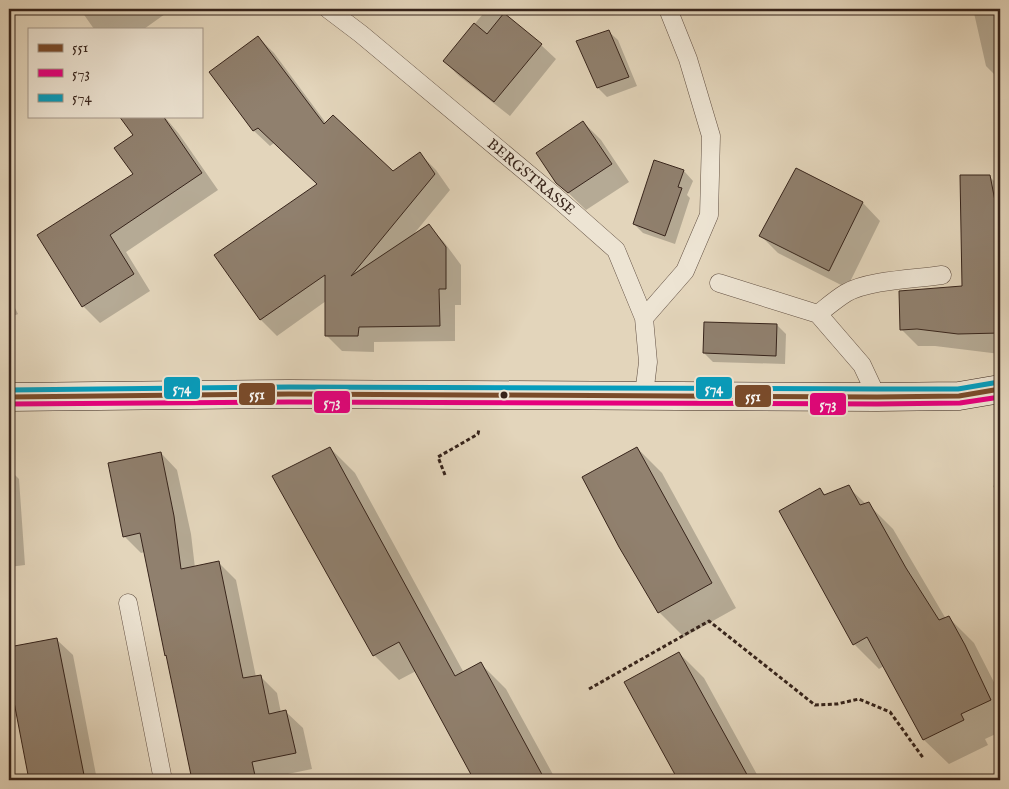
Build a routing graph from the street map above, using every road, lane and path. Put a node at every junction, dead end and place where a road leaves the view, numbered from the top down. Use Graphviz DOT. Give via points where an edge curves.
graph roads {
  1 [pos="328,9"];
  2 [pos="668,9"];
  3 [pos="942,275"];
  4 [pos="719,283"];
  5 [pos="818,314"];
  6 [pos="644,318"];
  7 [pos="1000,390"];
  8 [pos="644,395"];
  9 [pos="9,397"];
  10 [pos="877,397"];
  11 [pos="478,434"];
  12 [pos="445,475"];
  13 [pos="128,603"];
  14 [pos="589,689"];
  15 [pos="924,759"];
  16 [pos="163,780"];
  1 -- 6 [label="lane, BERGSTRASSE" via="616,250"];
  2 -- 6 [label="lane" via="688,59 711,136 709,215 685,271"];
  3 -- 5 [label="lane" via="856,289"];
  4 -- 5 [label="lane"];
  5 -- 10 [label="lane" via="862,365"];
  6 -- 8 [label="lane, BERGSTRASSE" via="648,362"];
  7 -- 10 [label="street" via="959,396"];
  8 -- 9 [label="street"];
  8 -- 10 [label="street"];
  11 -- 12 [label="path" via="438,457"];
  13 -- 16 [label="lane"];
  14 -- 15 [label="path" via="710,621 815,705 859,699 890,712"];
}
